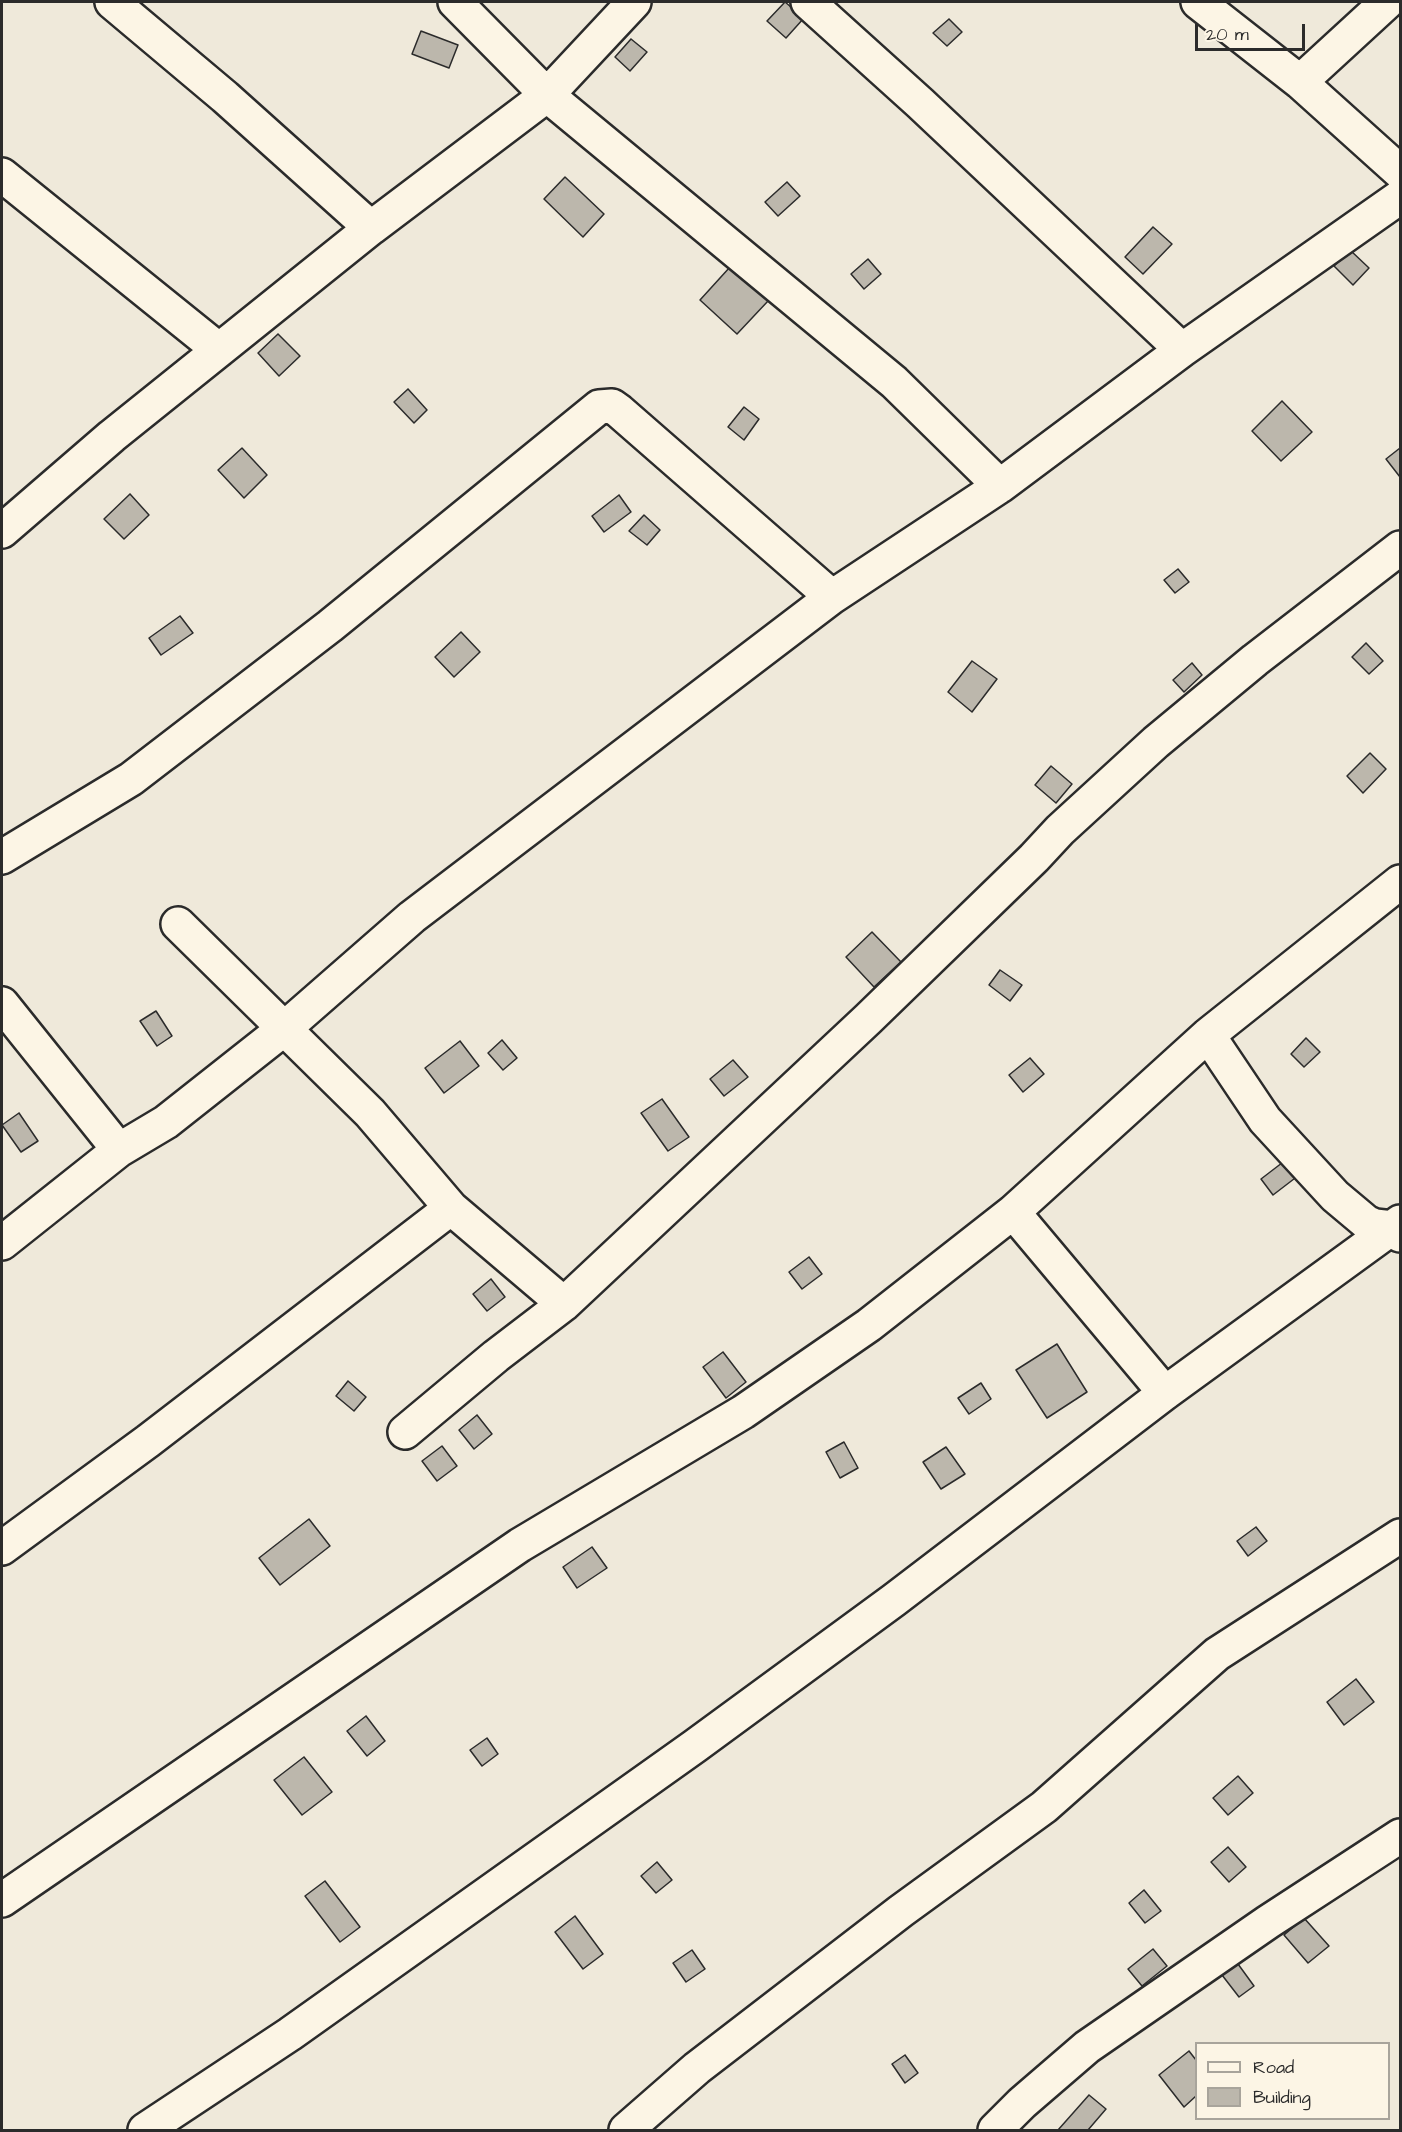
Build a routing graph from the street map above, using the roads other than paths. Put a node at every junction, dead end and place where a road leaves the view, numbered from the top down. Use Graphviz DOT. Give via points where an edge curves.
graph roads {
  1 [pos="112,2"];
  2 [pos="455,2"];
  3 [pos="634,2"];
  4 [pos="808,2"];
  5 [pos="1198,2"];
  6 [pos="1387,2"];
  7 [pos="1300,82"];
  8 [pos="547,95"];
  9 [pos="1401,172"];
  10 [pos="2,175"];
  11 [pos="1401,197"];
  12 [pos="371,228"];
  13 [pos="219,350"];
  14 [pos="1182,350"];
  15 [pos="1000,486"];
  16 [pos="2,531"];
  17 [pos="1401,548"];
  18 [pos="832,597"];
  19 [pos="2,857"];
  20 [pos="1401,882"];
  21 [pos="178,924"];
  22 [pos="2,1004"];
  23 [pos="285,1028"];
  24 [pos="1208,1035"];
  25 [pos="119,1150"];
  26 [pos="451,1208"];
  27 [pos="1013,1212"];
  28 [pos="1398,1228"];
  29 [pos="5,1234"];
  30 [pos="564,1304"];
  31 [pos="1165,1393"];
  32 [pos="405,1432"];
  33 [pos="1401,1536"];
  34 [pos="2,1548"];
  35 [pos="1401,1836"];
  36 [pos="2,1900"];
  37 [pos="145,2130"];
  38 [pos="626,2130"];
  39 [pos="995,2130"];
  1 -- 12 [label="street"];
  2 -- 8 [label="street"];
  3 -- 8 [label="street"];
  4 -- 14 [label="street"];
  5 -- 7 [label="street"];
  6 -- 7 [label="street"];
  7 -- 9 [label="street"];
  8 -- 12 [label="street"];
  8 -- 15 [label="street" via="894,382"];
  10 -- 13 [label="street"];
  11 -- 14 [label="street"];
  12 -- 13 [label="street"];
  13 -- 16 [label="street"];
  14 -- 15 [label="street"];
  15 -- 18 [label="street"];
  17 -- 30 [label="street" via="1156,742"];
  18 -- 19 [label="street" via="619,411 612,406 599,407 330,626 131,779"];
  18 -- 23 [label="street" via="412,917"];
  20 -- 24 [label="street"];
  21 -- 23 [label="street"];
  22 -- 25 [label="street"];
  23 -- 25 [label="street" via="166,1122"];
  23 -- 26 [label="street" via="370,1113"];
  24 -- 27 [label="street"];
  24 -- 28 [label="street" via="1265,1120 1335,1196 1366,1222"];
  25 -- 29 [label="street"];
  26 -- 30 [label="street"];
  26 -- 34 [label="street"];
  27 -- 31 [label="street"];
  27 -- 36 [label="street" via="869,1325 752,1405 520,1545"];
  28 -- 31 [label="street"];
  30 -- 32 [label="street"];
  31 -- 37 [label="street" via="695,1746 300,2027"];
  33 -- 38 [label="street" via="1217,1654 1044,1808 901,1911 698,2068"];
  35 -- 39 [label="street" via="1087,2047"];
}
